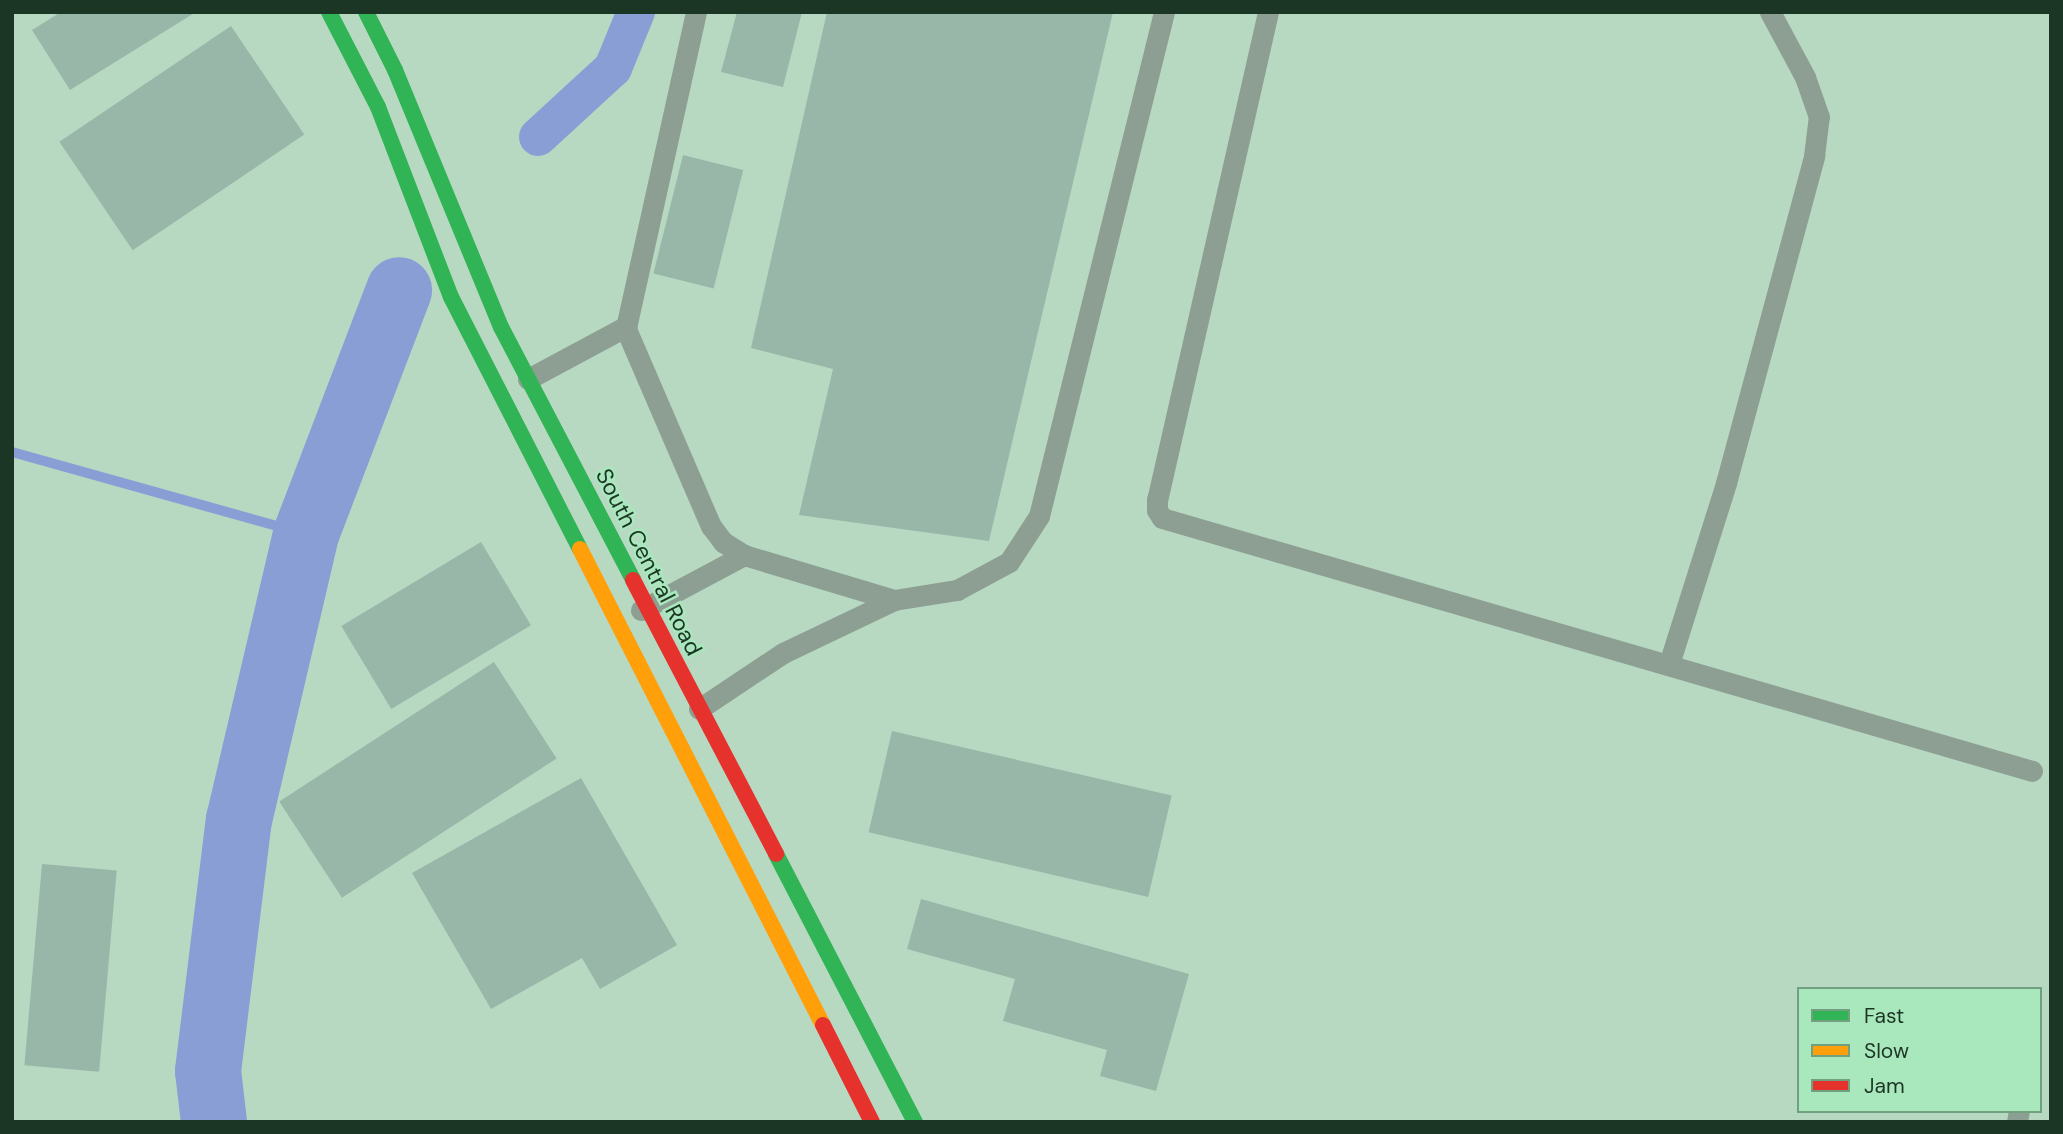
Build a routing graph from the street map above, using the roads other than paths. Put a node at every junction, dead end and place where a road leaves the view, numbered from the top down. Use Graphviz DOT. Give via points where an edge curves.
graph roads {
  1 [pos="329,12"];
  2 [pos="366,12"];
  3 [pos="696,12"];
  4 [pos="1164,12"];
  5 [pos="1268,12"];
  6 [pos="1770,12"];
  7 [pos="627,327"];
  8 [pos="528,379"];
  9 [pos="744,555"];
  10 [pos="894,600"];
  11 [pos="647,607"];
  12 [pos="616,620"];
  13 [pos="1669,664"];
  14 [pos="699,709"];
  15 [pos="2032,771"];
  16 [pos="872,1122"];
  17 [pos="915,1122"];
  1 -- 12 [label="street" via="378,107 451,297"];
  2 -- 8 [label="street, South Central Road" via="395,70 501,327"];
  3 -- 7 [label="lane"];
  4 -- 10 [label="lane" via="1039,516 1009,562 957,590"];
  5 -- 13 [label="lane" via="1157,510 1172,522"];
  6 -- 13 [label="lane" via="1805,77 1819,117 1814,156 1726,483"];
  7 -- 8 [label="lane"];
  7 -- 9 [label="lane" via="711,526 723,542"];
  8 -- 11 [label="street, South Central Road"];
  9 -- 10 [label="lane"];
  9 -- 11 [label="lane"];
  10 -- 14 [label="lane" via="783,653"];
  11 -- 12 [label="lane"];
  11 -- 14 [label="street, South Central Road"];
  12 -- 16 [label="street"];
  13 -- 15 [label="lane"];
  14 -- 17 [label="street, South Central Road"];
}
